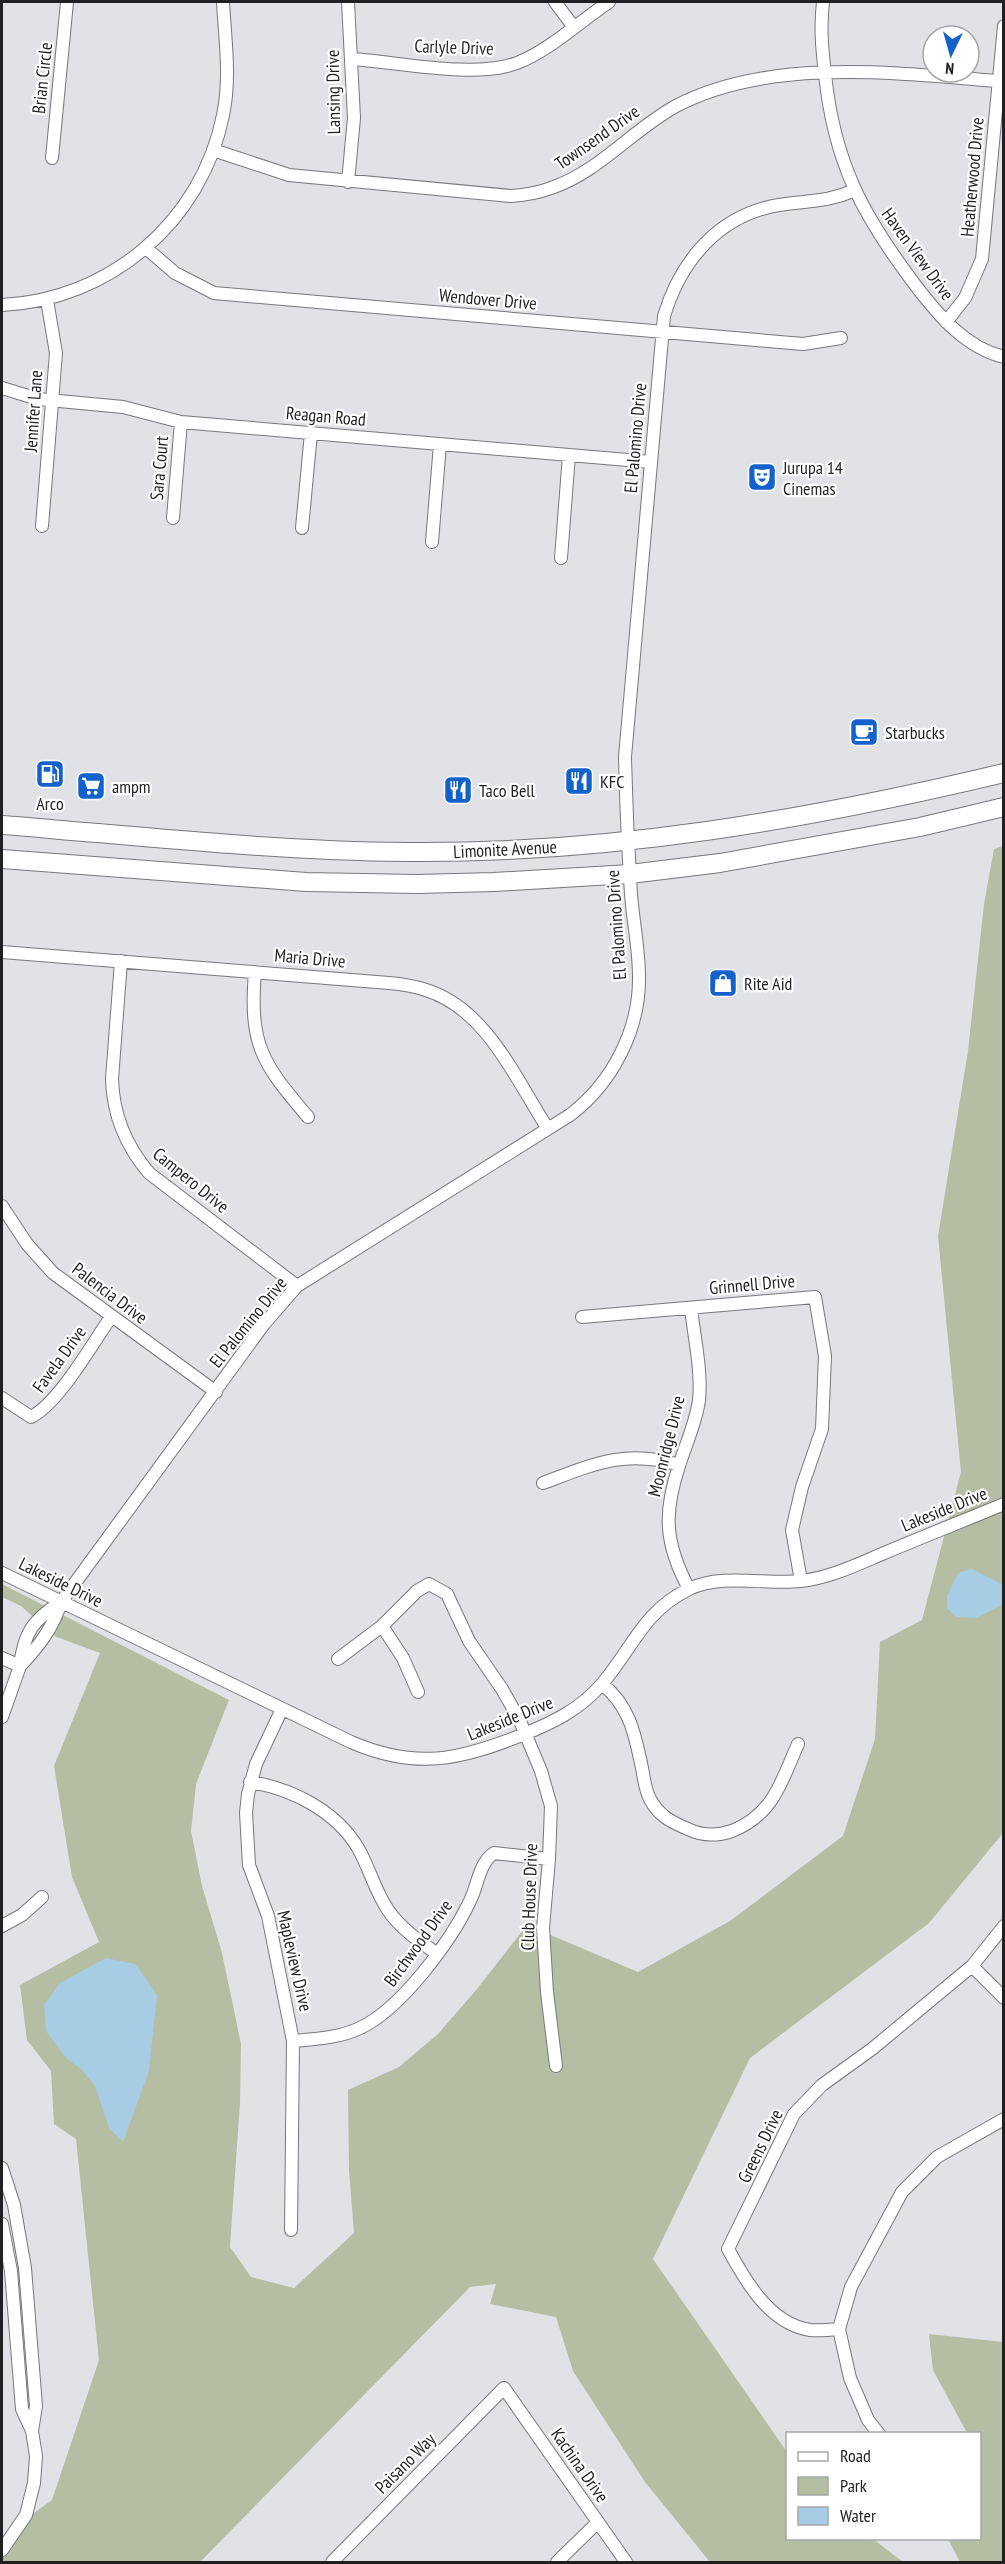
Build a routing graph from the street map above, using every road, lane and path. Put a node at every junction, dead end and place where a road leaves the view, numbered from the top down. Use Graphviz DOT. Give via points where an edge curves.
graph roads {
  1 [pos="67,2"];
  2 [pos="223,2"];
  3 [pos="348,2"];
  4 [pos="555,2"];
  5 [pos="609,2"];
  6 [pos="823,2"];
  7 [pos="573,26"];
  8 [pos="1004,26"];
  9 [pos="352,59"];
  10 [pos="825,73"];
  11 [pos="998,81"];
  12 [pos="213,150"];
  13 [pos="52,158"];
  14 [pos="348,182"];
  15 [pos="855,190"];
  16 [pos="146,248"];
  17 [pos="47,300"];
  18 [pos="2,305"];
  19 [pos="946,322"];
  20 [pos="663,332"];
  21 [pos="841,338"];
  22 [pos="1004,357"];
  23 [pos="2,388"];
  24 [pos="52,400"];
  25 [pos="182,422"];
  26 [pos="311,433"];
  27 [pos="440,444"];
  28 [pos="569,455"];
  29 [pos="651,462"];
  30 [pos="172,518"];
  31 [pos="42,526"];
  32 [pos="302,528"];
  33 [pos="432,542"];
  34 [pos="561,558"];
  35 [pos="1004,773"];
  36 [pos="1004,807"];
  37 [pos="2,825"];
  38 [pos="628,841"];
  39 [pos="2,859"];
  40 [pos="630,874"];
  41 [pos="2,952"];
  42 [pos="121,961"];
  43 [pos="255,972"];
  44 [pos="308,1118"];
  45 [pos="548,1129"];
  46 [pos="2,1206"];
  47 [pos="297,1286"];
  48 [pos="691,1308"];
  49 [pos="111,1317"];
  50 [pos="582,1317"];
  51 [pos="216,1392"];
  52 [pos="2,1398"];
  53 [pos="679,1466"];
  54 [pos="543,1483"];
  55 [pos="1004,1504"];
  56 [pos="2,1573"];
  57 [pos="801,1581"];
  58 [pos="689,1589"];
  59 [pos="61,1602"];
  60 [pos="382,1626"];
  61 [pos="28,1636"];
  62 [pos="41,1642"];
  63 [pos="2,1658"];
  64 [pos="338,1659"];
  65 [pos="20,1666"];
  66 [pos="602,1684"];
  67 [pos="418,1692"];
  68 [pos="282,1709"];
  69 [pos="2,1717"];
  70 [pos="526,1733"];
  71 [pos="798,1743"];
  72 [pos="250,1782"];
  73 [pos="549,1859"];
  74 [pos="42,1897"];
  75 [pos="2,1926"];
  76 [pos="1004,1926"];
  77 [pos="436,1953"];
  78 [pos="972,1966"];
  79 [pos="1004,1998"];
  80 [pos="293,2042"];
  81 [pos="556,2066"];
  82 [pos="1004,2119"];
  83 [pos="2,2168"];
  84 [pos="2,2224"];
  85 [pos="291,2230"];
  86 [pos="839,2329"];
  87 [pos="504,2388"];
  88 [pos="32,2431"];
  89 [pos="878,2432"];
  90 [pos="598,2522"];
  91 [pos="2,2550"];
  92 [pos="332,2562"];
  93 [pos="557,2562"];
  94 [pos="626,2562"];
  1 -- 13 [label="street, Brian Circle"];
  2 -- 12 [label="street" via="228,77 224,114"];
  3 -- 9 [label="street, Lansing Drive"];
  4 -- 7 [label="street"];
  5 -- 7 [label="street, Carlyle Drive"];
  6 -- 10 [label="street, Haven View Drive" via="820,30"];
  7 -- 9 [label="street, Carlyle Drive" via="517,63 493,68 445,68"];
  8 -- 11 [label="street, Heatherwood Drive"];
  9 -- 14 [label="street, Lansing Drive" via="354,118"];
  10 -- 11 [label="street, Townsend Drive" via="884,72"];
  10 -- 14 [label="street, Townsend Drive" via="751,81 698,96 648,123 589,169 536,193 511,196"];
  10 -- 15 [label="street, Haven View Drive" via="830,114"];
  11 -- 19 [label="street, Heatherwood Drive" via="982,260 965,298"];
  12 -- 14 [label="street, Townsend Drive" via="289,175"];
  12 -- 16 [label="street" via="185,206"];
  15 -- 19 [label="street, Haven View Drive" via="883,242"];
  15 -- 20 [label="street, El Palomino Drive" via="826,201 755,211 721,228 693,255 679,277 669,299"];
  16 -- 17 [label="street" via="93,283"];
  16 -- 20 [label="street, Wendover Drive" via="176,273 214,293"];
  17 -- 18 [label="street"];
  17 -- 24 [label="street, Jennifer Lane" via="55,339"];
  19 -- 22 [label="street, Haven View Drive" via="978,346"];
  20 -- 21 [label="street, Wendover Drive" via="803,344"];
  20 -- 29 [label="street, El Palomino Drive"];
  23 -- 24 [label="street, Reagan Road"];
  24 -- 25 [label="street, Reagan Road" via="123,407"];
  24 -- 31 [label="street, Jennifer Lane"];
  25 -- 26 [label="street, Reagan Road"];
  25 -- 30 [label="street, Sara Court"];
  26 -- 27 [label="street, Reagan Road"];
  26 -- 32 [label="street"];
  27 -- 28 [label="street, Reagan Road"];
  27 -- 33 [label="street"];
  28 -- 29 [label="street, Reagan Road"];
  28 -- 34 [label="street"];
  29 -- 38 [label="street, El Palomino Drive" via="625,757"];
  35 -- 38 [label="main road, Limonite Avenue" via="819,814"];
  36 -- 40 [label="main road, Limonite Avenue" via="811,848"];
  37 -- 38 [label="main road, Limonite Avenue" via="344,850 483,851"];
  38 -- 40 [label="street, El Palomino Drive"];
  39 -- 40 [label="main road, Limonite Avenue" via="340,884 494,882"];
  40 -- 45 [label="street, El Palomino Drive" via="639,975 627,1038 599,1088"];
  41 -- 42 [label="street, Maria Drive"];
  42 -- 43 [label="street, Maria Drive"];
  42 -- 47 [label="street, Campero Drive" via="113,1097 136,1158 149,1173"];
  43 -- 44 [label="street" via="253,1016 261,1053 270,1072"];
  43 -- 45 [label="street, Maria Drive" via="408,985 447,1000 488,1036"];
  45 -- 47 [label="street, El Palomino Drive"];
  46 -- 49 [label="street, Palencia Drive" via="27,1244 53,1273"];
  47 -- 51 [label="street, El Palomino Drive" via="264,1324"];
  48 -- 50 [label="street, Grinnell Drive"];
  48 -- 53 [label="street, Moonridge Drive" via="699,1397"];
  48 -- 57 [label="street, Grinnell Drive" via="815,1297 825,1356 822,1429 792,1530"];
  49 -- 51 [label="street, Palencia Drive"];
  49 -- 52 [label="street, Favela Drive" via="42,1412 31,1417"];
  51 -- 59 [label="street, El Palomino Drive"];
  53 -- 54 [label="street" via="638,1457 611,1460"];
  53 -- 58 [label="street, Moonridge Drive" via="669,1505 668,1530 675,1562"];
  55 -- 57 [label="street, Lakeside Drive" via="835,1573"];
  56 -- 59 [label="street, Lakeside Drive"];
  57 -- 58 [label="street, Lakeside Drive" via="715,1582"];
  58 -- 66 [label="street, Lakeside Drive" via="658,1609"];
  59 -- 61 [label="street, El Palomino Drive" via="40,1615"];
  59 -- 62 [label="street, El Palomino Drive" via="54,1623"];
  59 -- 68 [label="street, Lakeside Drive"];
  60 -- 64 [label="street, Club House Drive"];
  60 -- 67 [label="street" via="403,1658"];
  60 -- 70 [label="street, Club House Drive" via="417,1591 429,1584 438,1587 447,1594 469,1641"];
  61 -- 62 [label="street"];
  61 -- 65 [label="street, El Palomino Drive" via="22,1646"];
  62 -- 65 [label="street, El Palomino Drive"];
  63 -- 65 [label="street"];
  65 -- 69 [label="street, El Palomino Drive"];
  66 -- 70 [label="street, Lakeside Drive" via="580,1707"];
  66 -- 71 [label="street" via="624,1706 631,1721 649,1798 663,1818 698,1834 723,1834 761,1815 776,1795"];
  68 -- 70 [label="street, Lakeside Drive" via="362,1747 416,1759 468,1755"];
  68 -- 72 [label="street, Mapleview Drive"];
  70 -- 73 [label="street, Club House Drive" via="551,1806"];
  72 -- 77 [label="street" via="299,1797 333,1819 357,1847 389,1911"];
  72 -- 80 [label="street, Mapleview Drive" via="246,1813 249,1865 268,1916"];
  73 -- 77 [label="street, Birchwood Drive" via="506,1852 486,1858 471,1899"];
  73 -- 81 [label="street, Club House Drive" via="543,1928"];
  74 -- 75 [label="street" via="22,1916"];
  76 -- 78 [label="street, Greens Drive"];
  77 -- 80 [label="street, Birchwood Drive" via="396,2004 374,2020 339,2036"];
  78 -- 79 [label="street"];
  78 -- 86 [label="street, Greens Drive" via="822,2085 794,2114 728,2249 743,2278 776,2316 812,2330"];
  80 -- 85 [label="street, Mapleview Drive"];
  82 -- 86 [label="street" via="937,2157 903,2192 851,2287"];
  83 -- 88 [label="street" via="14,2205 25,2268 36,2406"];
  84 -- 88 [label="street" via="11,2271 22,2409"];
  86 -- 89 [label="street" via="849,2378 868,2420"];
  87 -- 90 [label="street, Kachina Drive"];
  87 -- 92 [label="street, Paisano Way"];
  88 -- 91 [label="street" via="36,2456 26,2515"];
  90 -- 93 [label="street"];
  90 -- 94 [label="street, Kachina Drive"];
}
